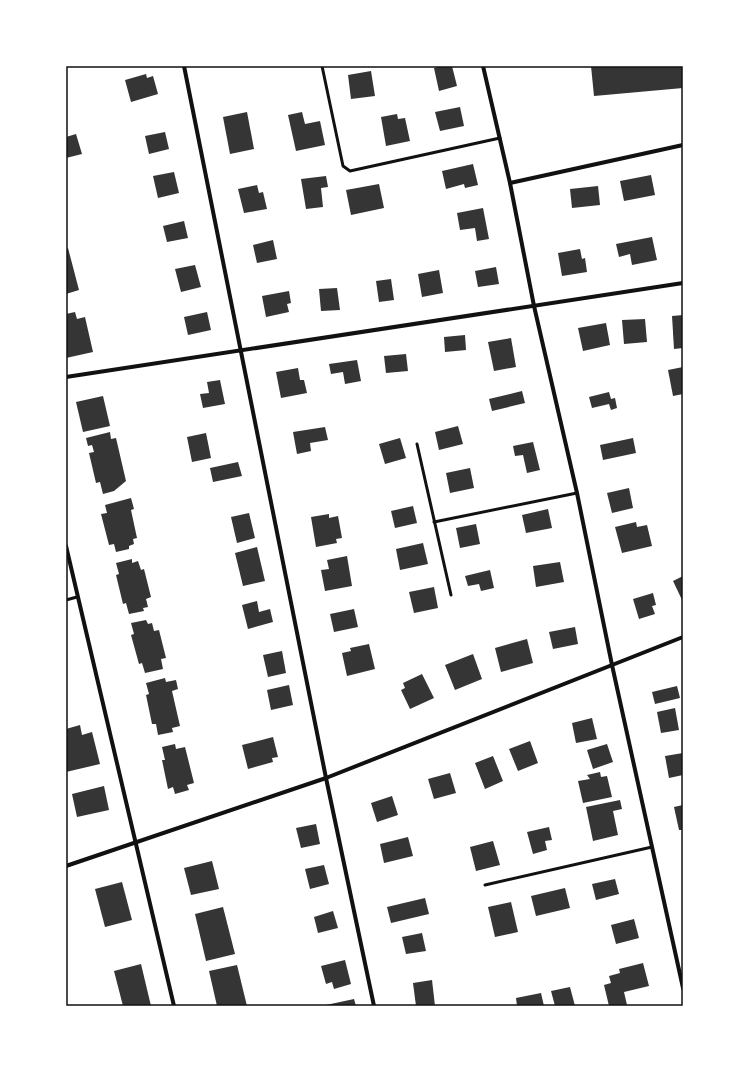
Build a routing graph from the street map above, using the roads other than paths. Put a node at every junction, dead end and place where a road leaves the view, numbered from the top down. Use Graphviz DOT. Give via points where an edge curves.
graph roads {
  1 [pos="184,66"];
  2 [pos="322,66"];
  3 [pos="483,66"];
  4 [pos="500,138"];
  5 [pos="683,144"];
  6 [pos="510,184"];
  7 [pos="683,283"];
  8 [pos="534,306"];
  9 [pos="241,351"];
  10 [pos="66,377"];
  11 [pos="417,444"];
  12 [pos="577,493"];
  13 [pos="434,522"];
  14 [pos="66,546"];
  15 [pos="451,595"];
  16 [pos="77,597"];
  17 [pos="66,600"];
  18 [pos="683,637"];
  19 [pos="612,665"];
  20 [pos="326,778"];
  21 [pos="134,844"];
  22 [pos="652,847"];
  23 [pos="66,866"];
  24 [pos="485,885"];
  25 [pos="683,988"];
  26 [pos="174,1006"];
  27 [pos="374,1006"];
  1 -- 9 [label="street"];
  2 -- 4 [label="lane" via="343,166 350,171"];
  3 -- 4 [label="street"];
  4 -- 6 [label="street"];
  5 -- 6 [label="street"];
  6 -- 8 [label="street"];
  7 -- 8 [label="street"];
  8 -- 9 [label="street"];
  8 -- 12 [label="street"];
  9 -- 10 [label="street"];
  9 -- 20 [label="street"];
  11 -- 13 [label="lane"];
  12 -- 13 [label="lane"];
  12 -- 19 [label="street"];
  13 -- 15 [label="lane"];
  14 -- 16 [label="street"];
  16 -- 17 [label="lane"];
  16 -- 21 [label="street"];
  18 -- 19 [label="street"];
  19 -- 20 [label="street"];
  19 -- 22 [label="street"];
  20 -- 21 [label="street"];
  20 -- 27 [label="street"];
  21 -- 23 [label="street"];
  21 -- 26 [label="street"];
  22 -- 24 [label="lane"];
  22 -- 25 [label="street"];
}
